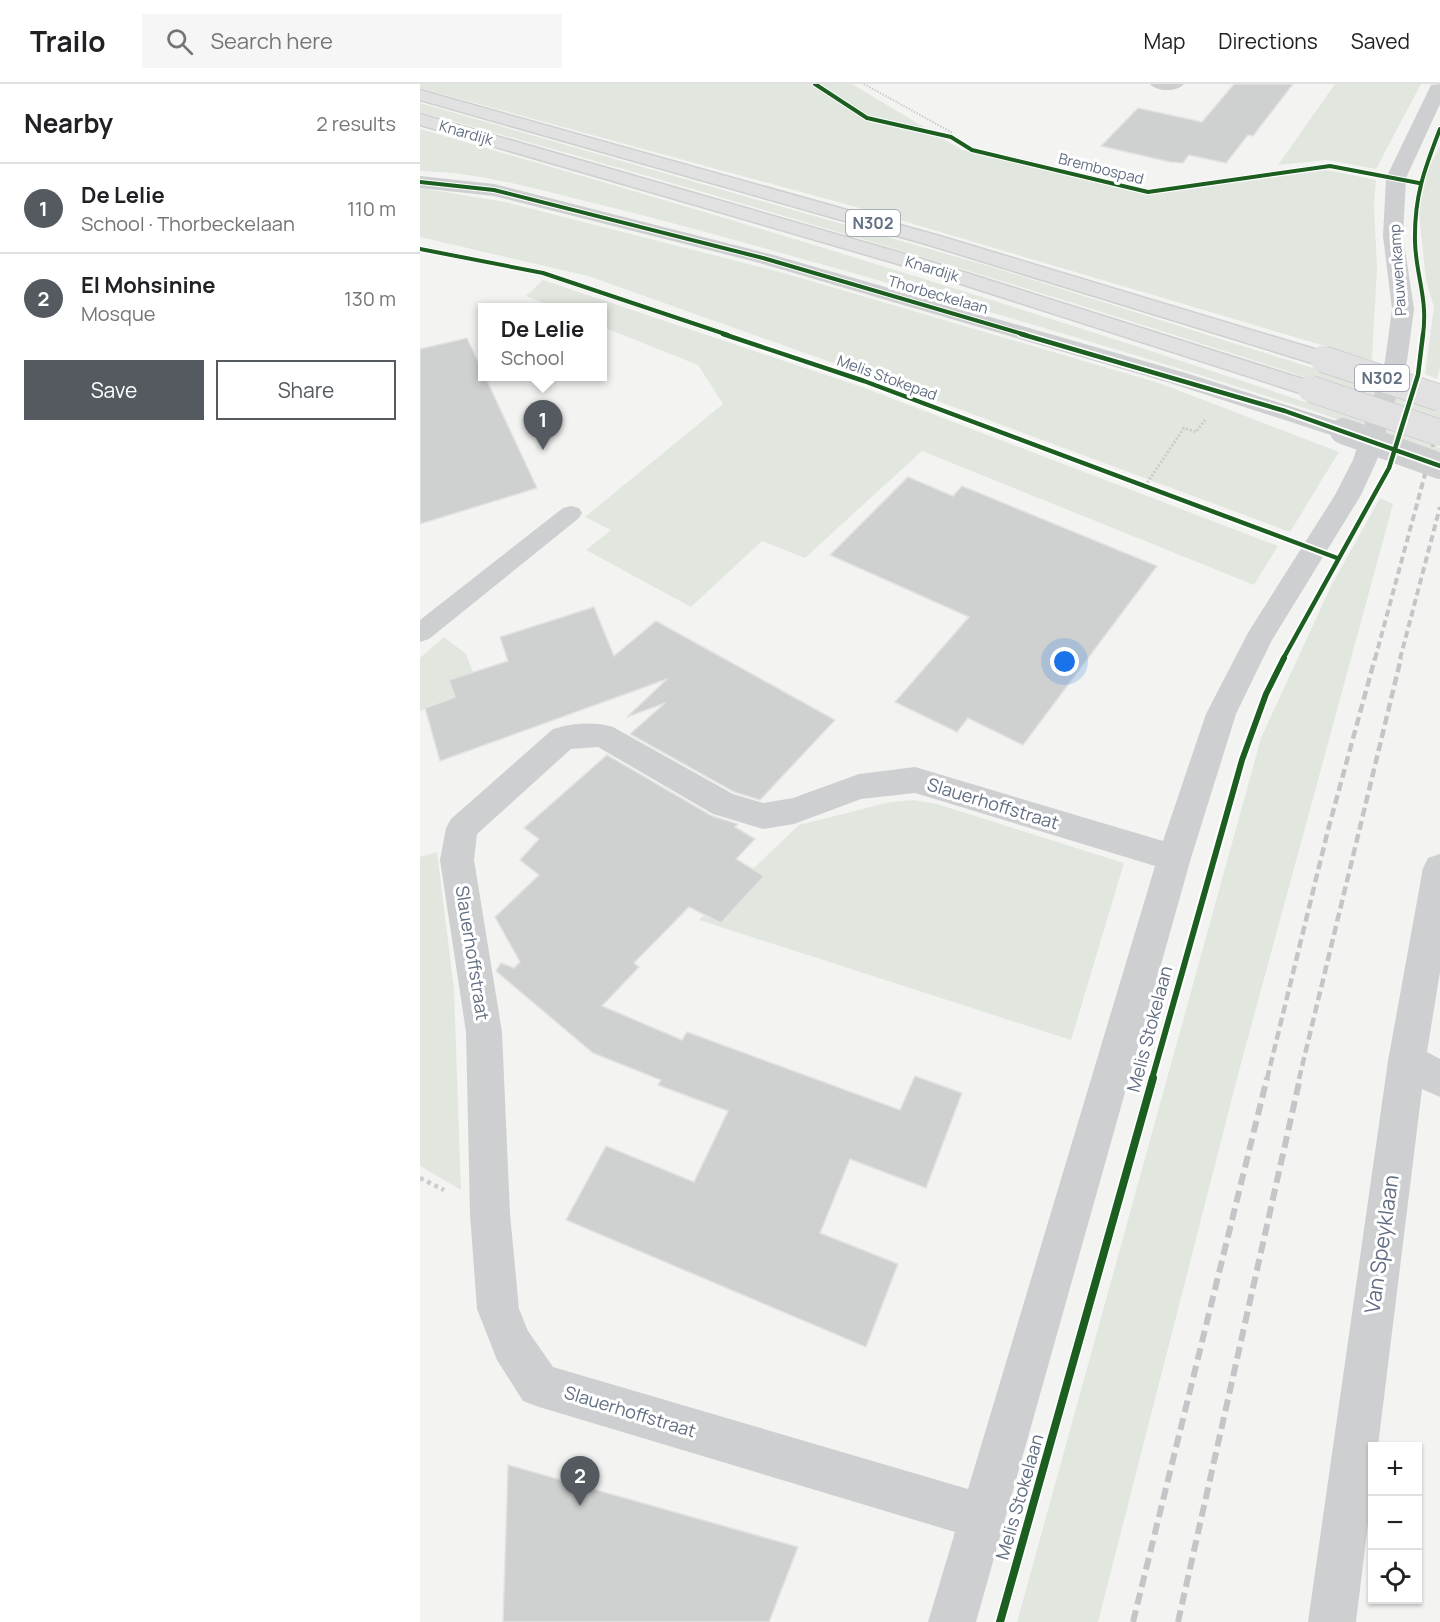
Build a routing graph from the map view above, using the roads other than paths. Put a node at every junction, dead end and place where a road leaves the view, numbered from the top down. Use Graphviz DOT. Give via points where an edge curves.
graph roads {
  1 [pos="1159,84"];
  2 [pos="1175,84"];
  3 [pos="1440,85"];
  4 [pos="420,95"];
  5 [pos="420,119"];
  6 [pos="420,182"];
  7 [pos="1440,398"];
  8 [pos="1440,433"];
  9 [pos="1365,460"];
  10 [pos="1440,466"];
  11 [pos="570,513"];
  12 [pos="420,633"];
  13 [pos="1174,858"];
  14 [pos="1440,868"];
  15 [pos="1423,1070"];
  16 [pos="984,1517"];
  17 [pos="952,1622"];
  18 [pos="1332,1622"];
  1 -- 2 [label="street"];
  3 -- 9 [label="street, Pauwenkamp" via="1396,178 1393,236 1403,309 1396,361"];
  4 -- 7 [label="main road, Knardijk / N302, bridge" via="936,241"];
  5 -- 8 [label="main road, Knardijk / N302, bridge" via="912,262"];
  6 -- 10 [label="street, Thorbeckelaan, bridge" via="494,190 763,258 1178,378"];
  9 -- 13 [label="street, Melis Stokelaan" via="1348,495 1259,638 1225,706"];
  11 -- 12 [label="lane"];
  13 -- 16 [label="street, Melis Stokelaan"];
  13 -- 16 [label="street, Slauerhoffstraat" via="915,780 859,787 794,811 763,816 724,805 602,735 564,737 462,828 457,860 484,1032 490,1214 498,1309 512,1345 539,1385"];
  14 -- 15 [label="street, Van Speyklaan"];
  15 -- 18 [label="street, Van Speyklaan"];
  16 -- 17 [label="street, Melis Stokelaan"];
}
